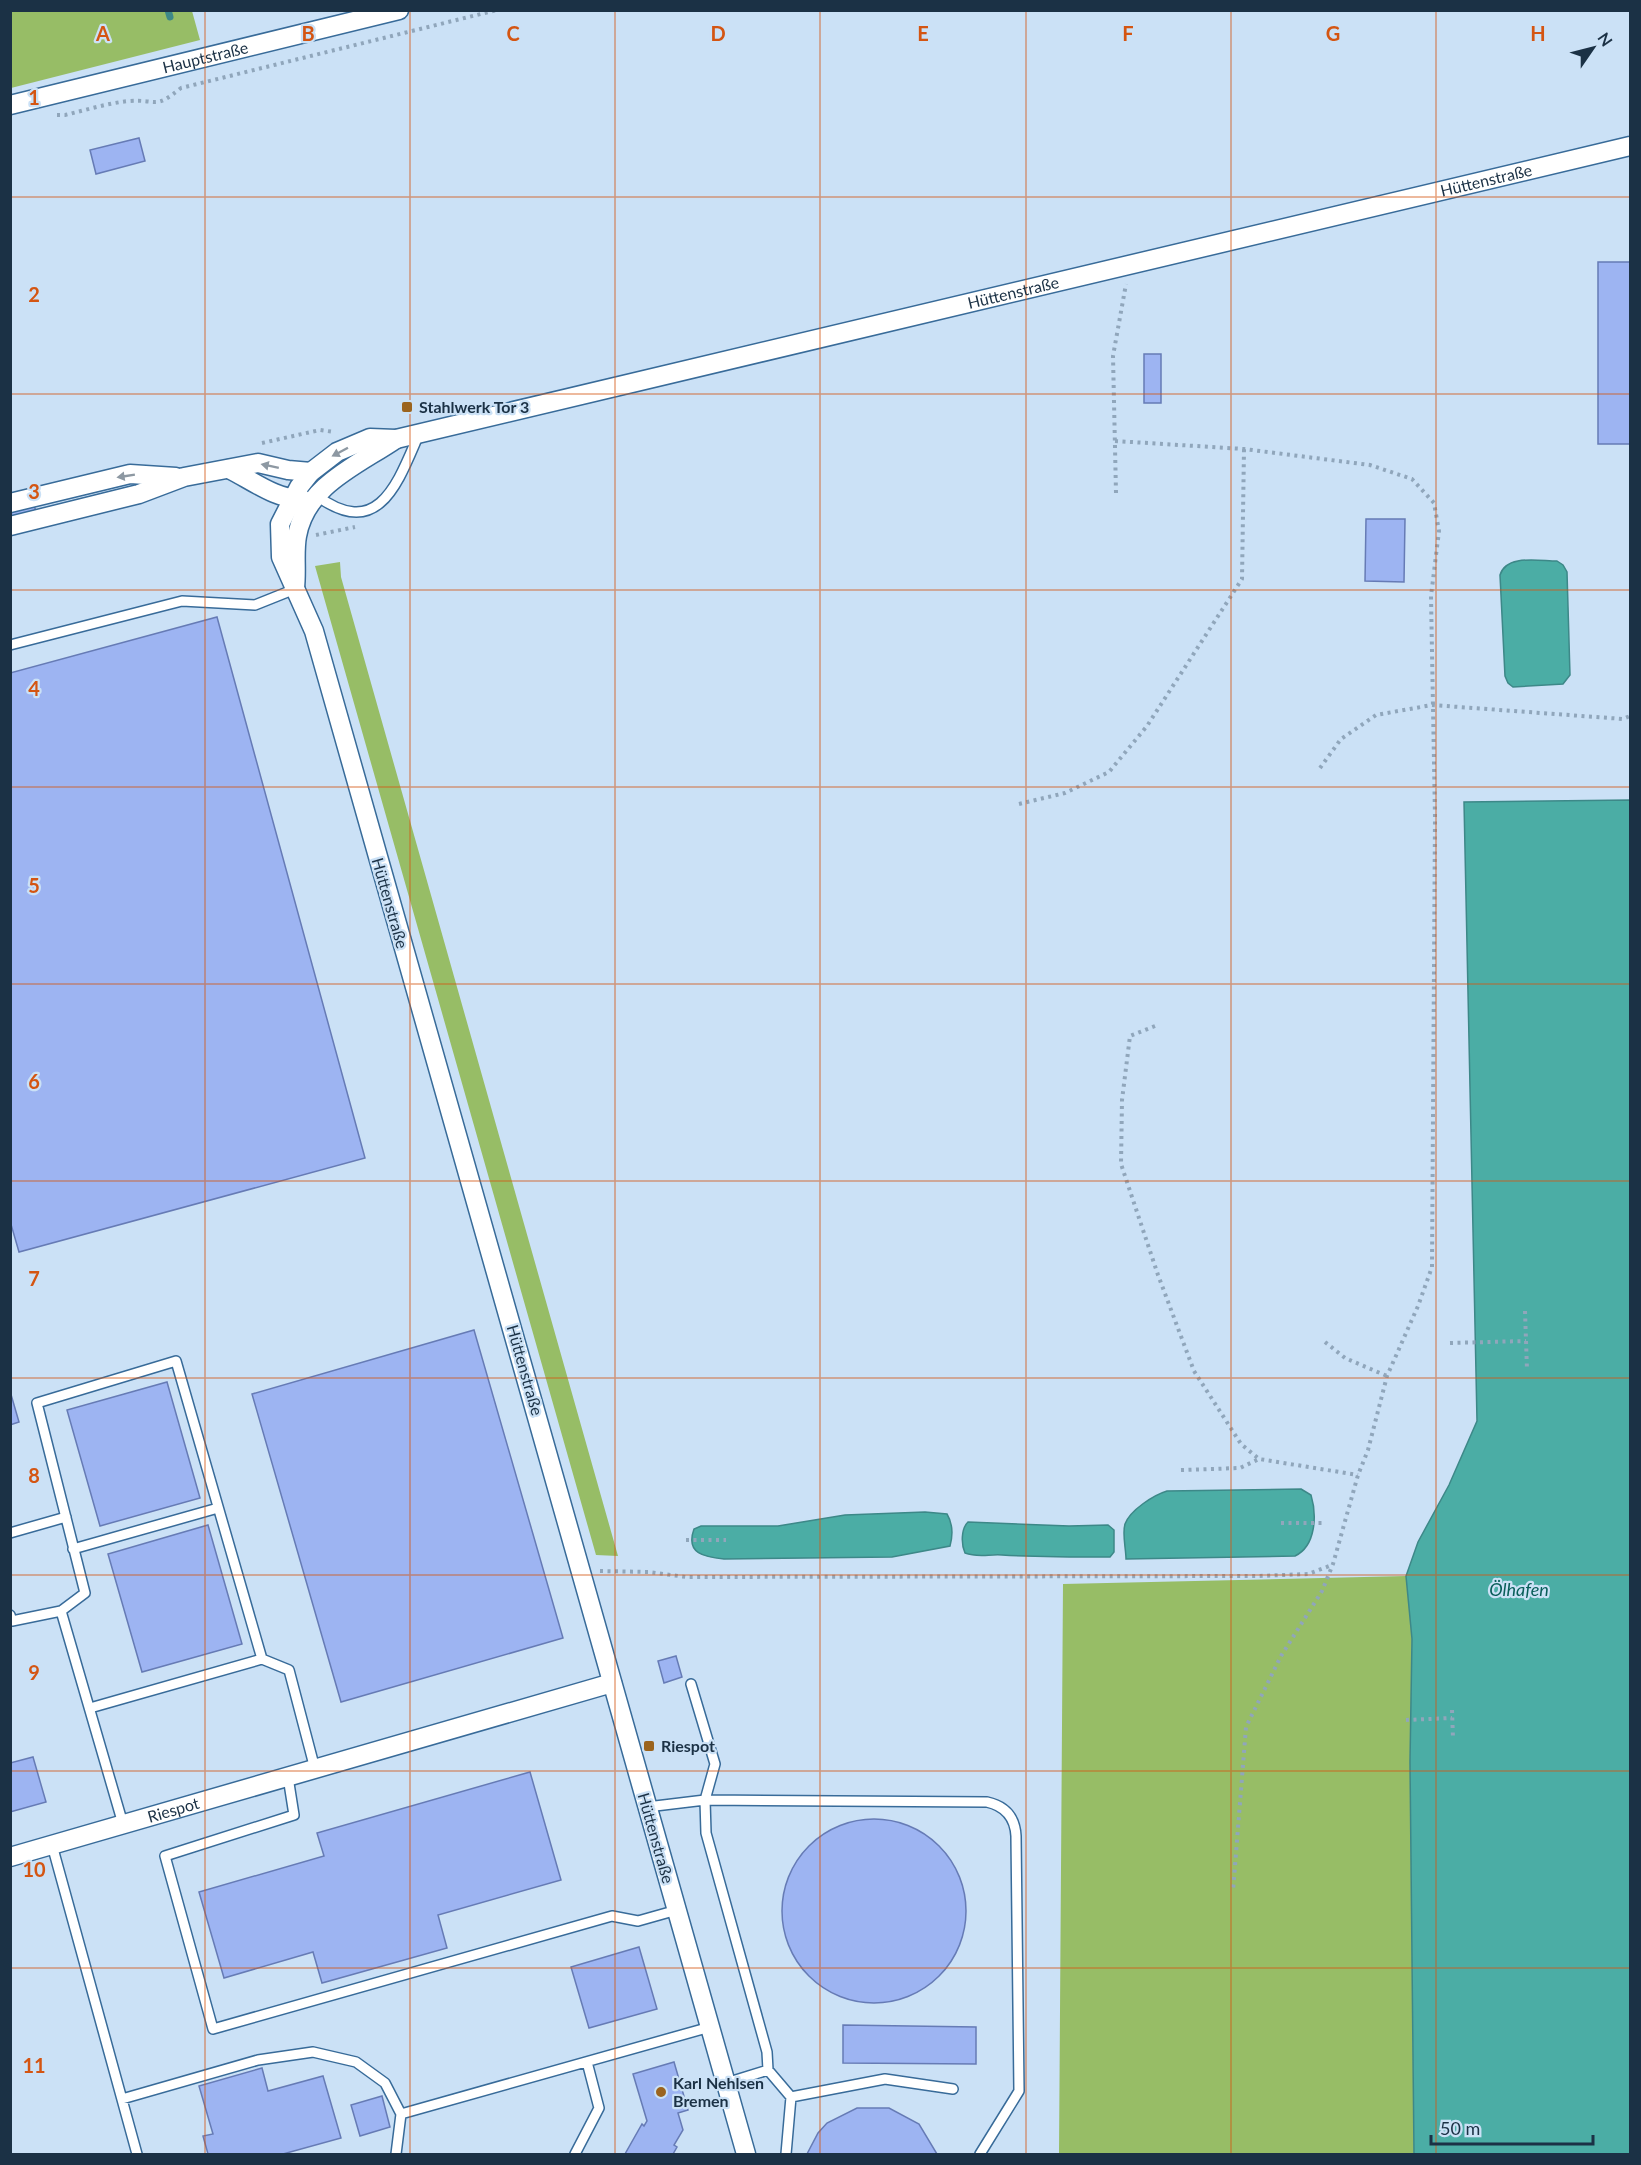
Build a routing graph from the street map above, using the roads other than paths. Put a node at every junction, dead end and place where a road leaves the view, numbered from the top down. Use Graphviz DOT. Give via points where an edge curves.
graph roads {
  1 [pos="399,10"];
  2 [pos="10,105"];
  3 [pos="1630,146"];
  4 [pos="420,433"];
  5 [pos="396,439"];
  6 [pos="230,469"];
  7 [pos="311,472"];
  8 [pos="184,477"];
  9 [pos="317,496"];
  10 [pos="291,500"];
  11 [pos="10,503"];
  12 [pos="10,526"];
  13 [pos="295,589"];
  14 [pos="10,645"];
  15 [pos="218,1508"];
  16 [pos="66,1517"];
  17 [pos="10,1533"];
  18 [pos="73,1549"];
  19 [pos="61,1611"];
  20 [pos="10,1615"];
  21 [pos="262,1659"];
  22 [pos="612,1683"];
  23 [pos="691,1684"];
  24 [pos="90,1708"];
  25 [pos="315,1769"];
  26 [pos="288,1777"];
  27 [pos="705,1800"];
  28 [pos="647,1807"];
  29 [pos="123,1824"];
  30 [pos="52,1845"];
  31 [pos="10,1857"];
  32 [pos="677,1910"];
  33 [pos="710,2027"];
  34 [pos="587,2062"];
  35 [pos="768,2070"];
  36 [pos="726,2083"];
  37 [pos="953,2089"];
  38 [pos="791,2097"];
  39 [pos="122,2099"];
  40 [pos="401,2114"];
  41 [pos="137,2154"];
  42 [pos="396,2154"];
  43 [pos="574,2154"];
  44 [pos="746,2154"];
  45 [pos="786,2154"];
  46 [pos="980,2154"];
  1 -- 2 [label="street, Hauptstraße"];
  3 -- 4 [label="street, Hüttenstraße"];
  4 -- 5 [label="street, Hüttenstraße"];
  4 -- 9 [label="lane" via="388,497 371,510 350,513 333,508"];
  5 -- 7 [label="street, Hüttenstraße, one-way" via="370,438 337,452"];
  5 -- 9 [label="street, Hüttenstraße" via="346,469"];
  7 -- 6 [label="street, one-way" via="258,463"];
  6 -- 8 [label="street"];
  6 -- 10 [label="street"];
  7 -- 10 [label="street, Hüttenstraße"];
  8 -- 11 [label="street, one-way" via="130,474"];
  8 -- 12 [label="street" via="139,494"];
  9 -- 10 [label="street"];
  9 -- 13 [label="street, Hüttenstraße" via="306,510 297,537"];
  10 -- 13 [label="street, Hüttenstraße" via="280,524 279,542"];
  13 -- 14 [label="lane" via="255,605 182,601"];
  13 -- 22 [label="street, Hüttenstraße" via="317,642"];
  15 -- 16 [label="lane" via="176,1361 37,1403"];
  15 -- 18 [label="lane"];
  15 -- 21 [label="lane"];
  16 -- 17 [label="lane"];
  16 -- 18 [label="lane"];
  18 -- 19 [label="lane" via="85,1593"];
  19 -- 20 [label="lane" via="12,1621"];
  19 -- 24 [label="lane"];
  21 -- 24 [label="lane"];
  21 -- 25 [label="lane" via="288,1670"];
  22 -- 25 [label="street, Riespot"];
  22 -- 28 [label="street, Hüttenstraße"];
  23 -- 27 [label="lane" via="715,1764"];
  24 -- 29 [label="lane"];
  25 -- 26 [label="street, Riespot"];
  26 -- 29 [label="street, Riespot"];
  26 -- 32 [label="lane" via="294,1815 165,1856 213,2029 612,1916 638,1921"];
  27 -- 28 [label="lane"];
  27 -- 35 [label="lane" via="706,1833 767,2052"];
  27 -- 46 [label="lane" via="987,1802 1009,1814 1016,1836 1019,2091"];
  28 -- 32 [label="street, Hüttenstraße"];
  29 -- 30 [label="street, Riespot"];
  30 -- 31 [label="street, Riespot"];
  30 -- 39 [label="lane"];
  32 -- 33 [label="street, Hüttenstraße"];
  33 -- 34 [label="lane"];
  33 -- 36 [label="street, Hüttenstraße"];
  34 -- 40 [label="lane"];
  34 -- 43 [label="lane" via="599,2108"];
  35 -- 36 [label="lane"];
  35 -- 38 [label="lane"];
  36 -- 44 [label="street, Hüttenstraße"];
  37 -- 38 [label="lane" via="885,2079"];
  38 -- 45 [label="lane"];
  39 -- 40 [label="lane" via="258,2060 313,2052 356,2062 384,2083"];
  39 -- 41 [label="lane"];
  40 -- 42 [label="lane"];
}
